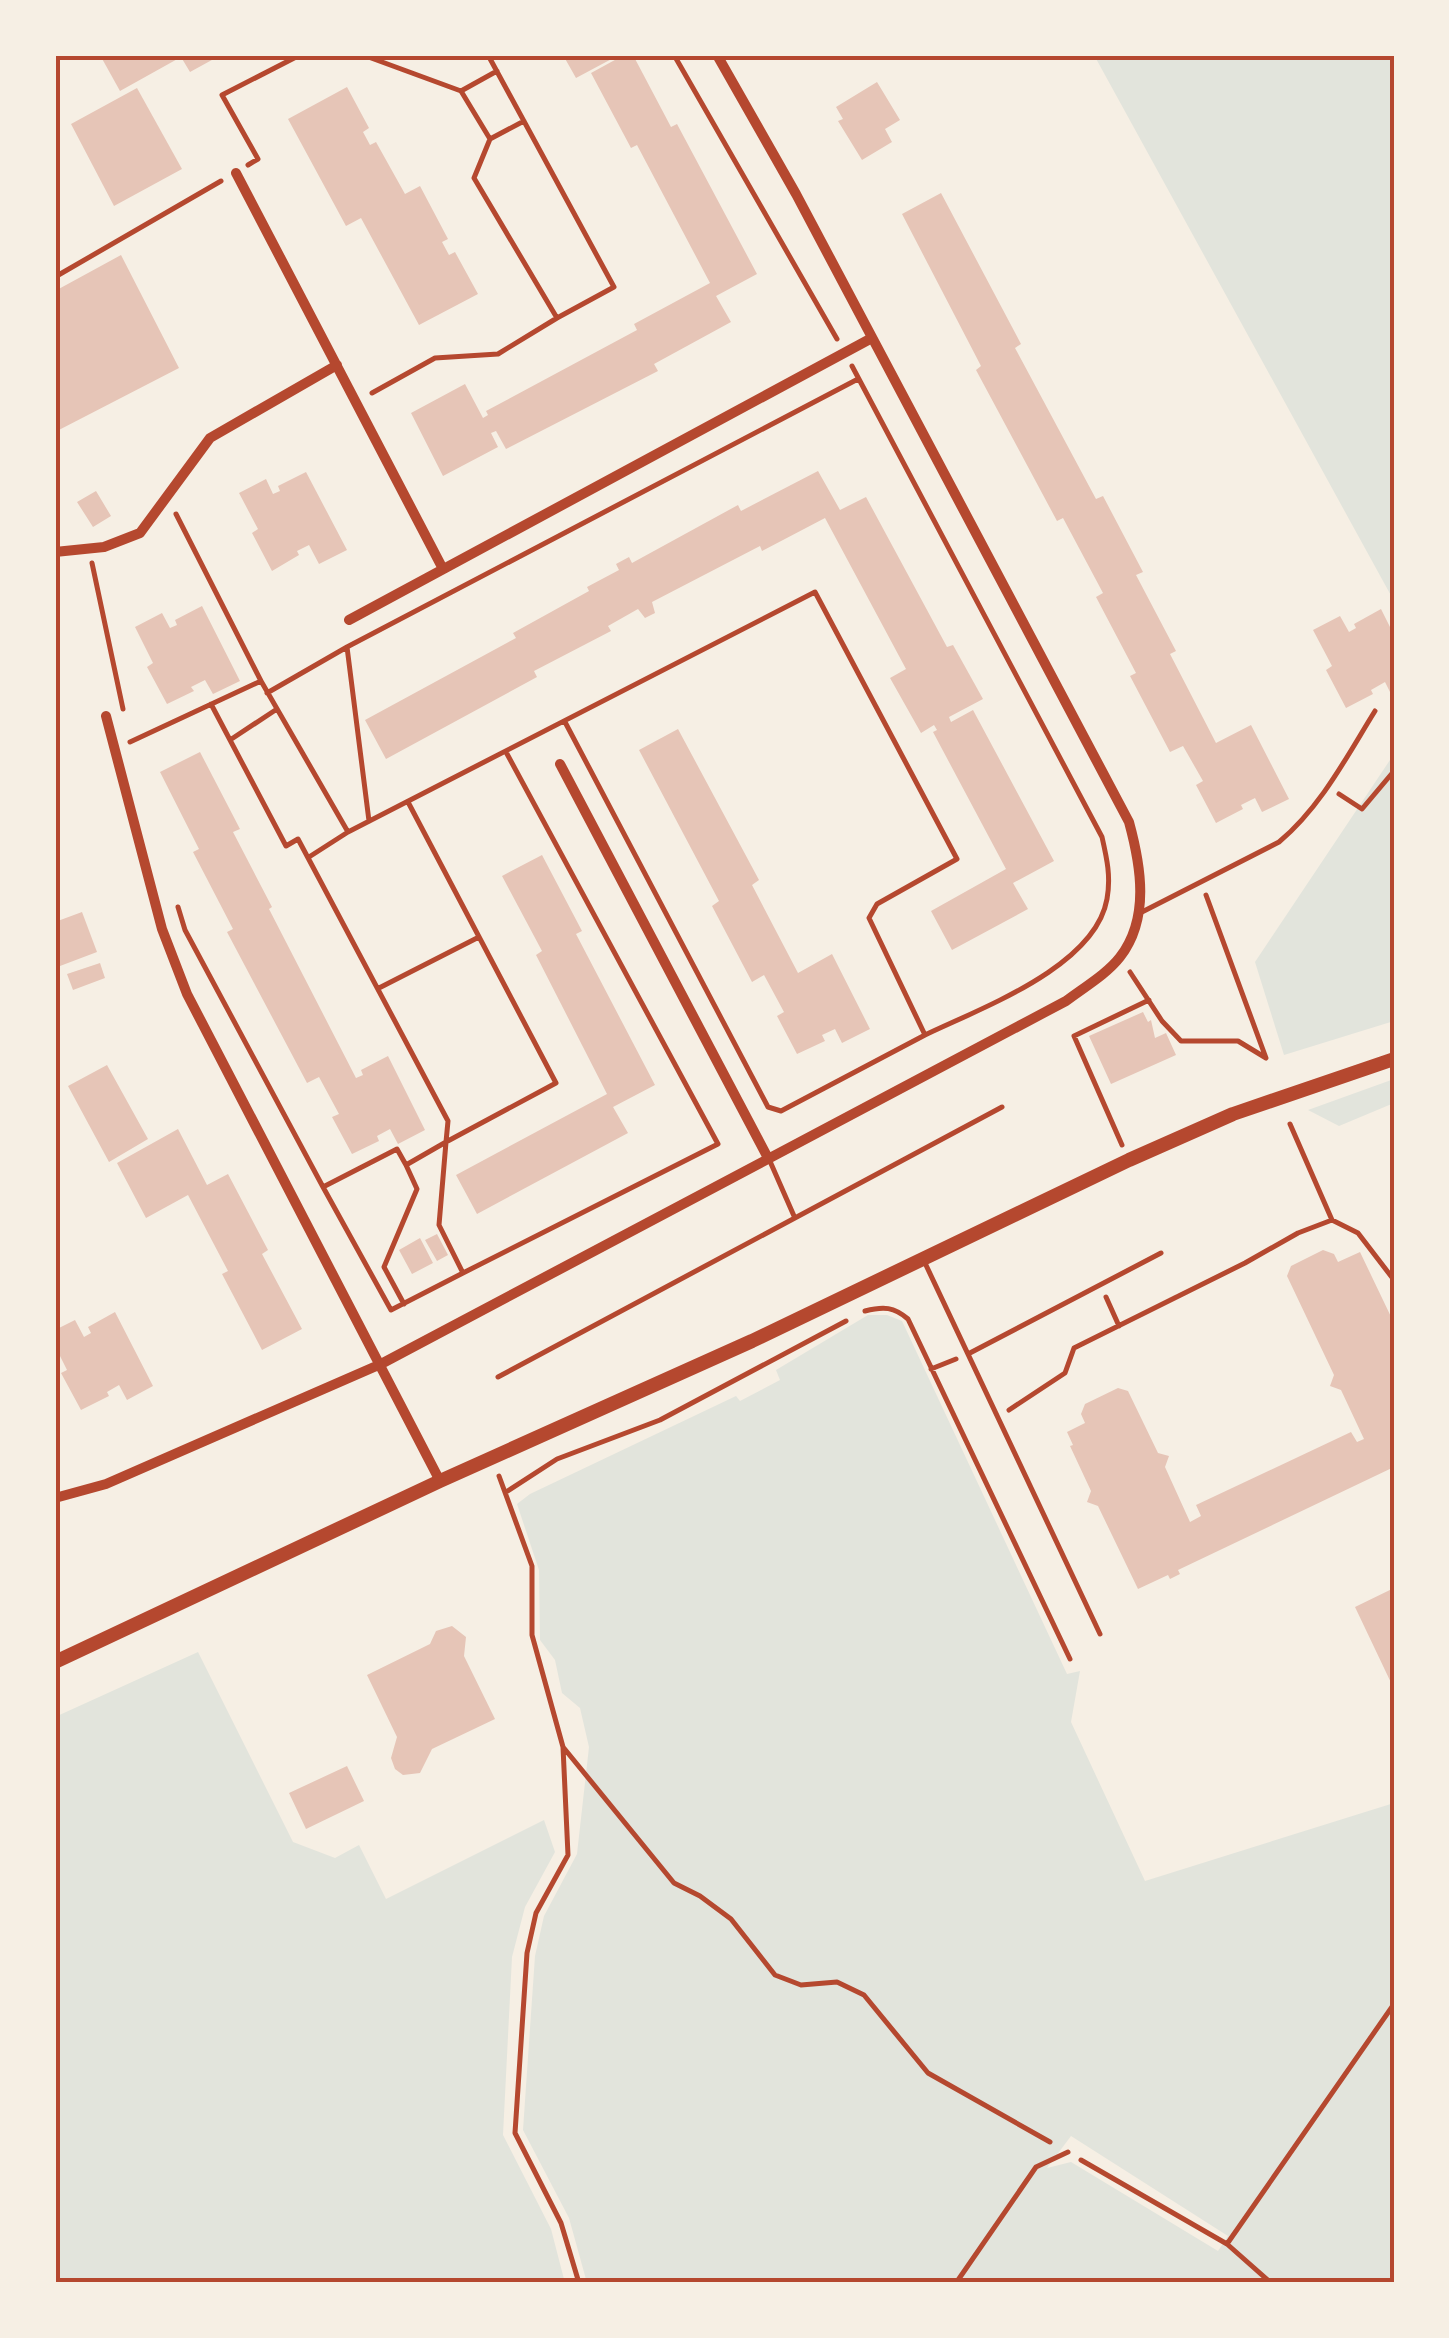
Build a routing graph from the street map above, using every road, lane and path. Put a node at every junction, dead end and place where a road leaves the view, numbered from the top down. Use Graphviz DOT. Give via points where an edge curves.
graph roads {
  1 [pos="56,55"];
  2 [pos="300,55"];
  3 [pos="363,55"];
  4 [pos="488,55"];
  5 [pos="674,55"];
  6 [pos="717,55"];
  7 [pos="55,63"];
  8 [pos="497,71"];
  9 [pos="461,91"];
  10 [pos="524,121"];
  11 [pos="490,139"];
  12 [pos="236,173"];
  13 [pos="55,278"];
  14 [pos="557,318"];
  15 [pos="870,339"];
  16 [pos="845,352"];
  17 [pos="337,365"];
  18 [pos="859,378"];
  19 [pos="356,402"];
  20 [pos="168,498"];
  21 [pos="89,549"];
  22 [pos="55,552"];
  23 [pos="443,570"];
  24 [pos="349,620"];
  25 [pos="346,648"];
  26 [pos="261,681"];
  27 [pos="267,692"];
  28 [pos="211,704"];
  29 [pos="277,710"];
  30 [pos="1375,711"];
  31 [pos="106,716"];
  32 [pos="126,722"];
  33 [pos="565,722"];
  34 [pos="230,740"];
  35 [pos="506,752"];
  36 [pos="135,759"];
  37 [pos="560,764"];
  38 [pos="1394,771"];
  39 [pos="1328,788"];
  40 [pos="408,802"];
  41 [pos="369,822"];
  42 [pos="348,832"];
  43 [pos="308,857"];
  44 [pos="1201,883"];
  45 [pos="175,898"];
  46 [pos="1140,913"];
  47 [pos="479,937"];
  48 [pos="1120,957"];
  49 [pos="378,988"];
  50 [pos="1148,1000"];
  51 [pos="925,1035"];
  52 [pos="1394,1059"];
  53 [pos="1002,1107"];
  54 [pos="1290,1124"];
  55 [pos="1114,1126"];
  56 [pos="446,1142"];
  57 [pos="768,1158"];
  58 [pos="406,1166"];
  59 [pos="323,1187"];
  60 [pos="794,1216"];
  61 [pos="1332,1220"];
  62 [pos="1161,1253"];
  63 [pos="923,1260"];
  64 [pos="463,1273"];
  65 [pos="1394,1280"];
  66 [pos="1100,1286"];
  67 [pos="404,1304"];
  68 [pos="1119,1326"];
  69 [pos="968,1354"];
  70 [pos="381,1364"];
  71 [pos="932,1369"];
  72 [pos="498,1376"];
  73 [pos="997,1416"];
  74 [pos="492,1459"];
  75 [pos="440,1481"];
  76 [pos="506,1492"];
  77 [pos="55,1498"];
  78 [pos="1100,1634"];
  79 [pos="1070,1658"];
  80 [pos="55,1662"];
  81 [pos="564,1747"];
  82 [pos="1394,2004"];
  83 [pos="1068,2152"];
  84 [pos="1227,2244"];
  85 [pos="579,2283"];
  86 [pos="956,2283"];
  87 [pos="1271,2283"];
  1 -- 7 [label="path"];
  2 -- 12 [label="path" via="222,94 258,159"];
  3 -- 9 [label="path"];
  4 -- 8 [label="path"];
  5 -- 16 [label="path"];
  6 -- 15 [label="street"];
  8 -- 9 [label="path"];
  8 -- 10 [label="path"];
  9 -- 11 [label="path"];
  10 -- 11 [label="path"];
  10 -- 14 [label="path" via="614,287"];
  11 -- 14 [label="path" via="474,178"];
  12 -- 13 [label="path"];
  12 -- 17 [label="street"];
  14 -- 19 [label="path" via="498,354 435,358"];
  15 -- 16 [label="street"];
  15 -- 46 [label="street" via="1129,822 1139,858"];
  16 -- 18 [label="path"];
  16 -- 23 [label="street"];
  17 -- 19 [label="street"];
  17 -- 20 [label="street" via="210,438"];
  18 -- 25 [label="path"];
  18 -- 51 [label="path" via="1102,838 1110,869 1107,902 1094,932 1064,961"];
  19 -- 23 [label="street"];
  20 -- 21 [label="street" via="140,534"];
  20 -- 26 [label="path"];
  21 -- 22 [label="street"];
  21 -- 32 [label="path"];
  23 -- 24 [label="street"];
  25 -- 27 [label="path"];
  25 -- 41 [label="path"];
  26 -- 27 [label="path"];
  26 -- 28 [label="path"];
  27 -- 29 [label="path"];
  28 -- 34 [label="path"];
  28 -- 36 [label="path" via="130,742"];
  29 -- 34 [label="path"];
  29 -- 42 [label="path"];
  30 -- 39 [label="lane"];
  31 -- 70 [label="street" via="162,929 186,994"];
  33 -- 35 [label="path"];
  33 -- 51 [label="path" via="768,1107 781,1110"];
  33 -- 51 [label="path" via="814,592 958,859 878,904 869,918"];
  34 -- 43 [label="path" via="286,846 298,839"];
  35 -- 40 [label="path"];
  35 -- 64 [label="path" via="718,1144"];
  37 -- 57 [label="street"];
  38 -- 39 [label="path" via="1362,809"];
  39 -- 44 [label="lane" via="1279,842"];
  40 -- 41 [label="path"];
  40 -- 47 [label="path"];
  41 -- 42 [label="path"];
  42 -- 43 [label="path"];
  43 -- 49 [label="path"];
  44 -- 46 [label="lane"];
  44 -- 50 [label="path" via="1266,1058 1238,1041 1181,1040"];
  45 -- 59 [label="path" via="185,930"];
  46 -- 48 [label="street"];
  47 -- 49 [label="path"];
  47 -- 56 [label="path" via="556,1083"];
  48 -- 50 [label="path"];
  48 -- 57 [label="street" via="1066,1002"];
  49 -- 56 [label="path" via="448,1121"];
  50 -- 55 [label="path" via="1074,1036"];
  52 -- 63 [label="street" via="1233,1114"];
  53 -- 60 [label="lane"];
  54 -- 61 [label="path"];
  56 -- 58 [label="path"];
  56 -- 64 [label="path" via="438,1225"];
  57 -- 60 [label="lane"];
  57 -- 70 [label="street"];
  58 -- 59 [label="path" via="397,1149"];
  58 -- 67 [label="path" via="417,1189 384,1267"];
  59 -- 67 [label="path" via="391,1310"];
  60 -- 72 [label="lane"];
  61 -- 65 [label="path" via="1358,1232"];
  61 -- 68 [label="path"];
  62 -- 66 [label="lane"];
  63 -- 69 [label="lane"];
  63 -- 74 [label="street"];
  64 -- 67 [label="path"];
  66 -- 68 [label="path"];
  66 -- 69 [label="lane"];
  68 -- 73 [label="path" via="1074,1348 1065,1373"];
  69 -- 71 [label="path"];
  69 -- 73 [label="lane"];
  70 -- 75 [label="street"];
  70 -- 77 [label="street" via="106,1484"];
  71 -- 76 [label="path" via="908,1319 896,1309 860,1312 660,1420 557,1459"];
  71 -- 79 [label="path"];
  73 -- 78 [label="lane"];
  74 -- 75 [label="street"];
  74 -- 76 [label="path"];
  75 -- 80 [label="street"];
  76 -- 81 [label="path" via="532,1566 532,1635"];
  81 -- 83 [label="path" via="674,1884 731,1918 776,1975 801,1985 837,1982 864,1995 928,2073"];
  81 -- 85 [label="path" via="568,1855 536,1913 527,1953 515,2133 562,2222"];
  82 -- 84 [label="path"];
  83 -- 84 [label="path"];
  83 -- 86 [label="lane" via="1036,2167"];
  84 -- 87 [label="path"];
}
